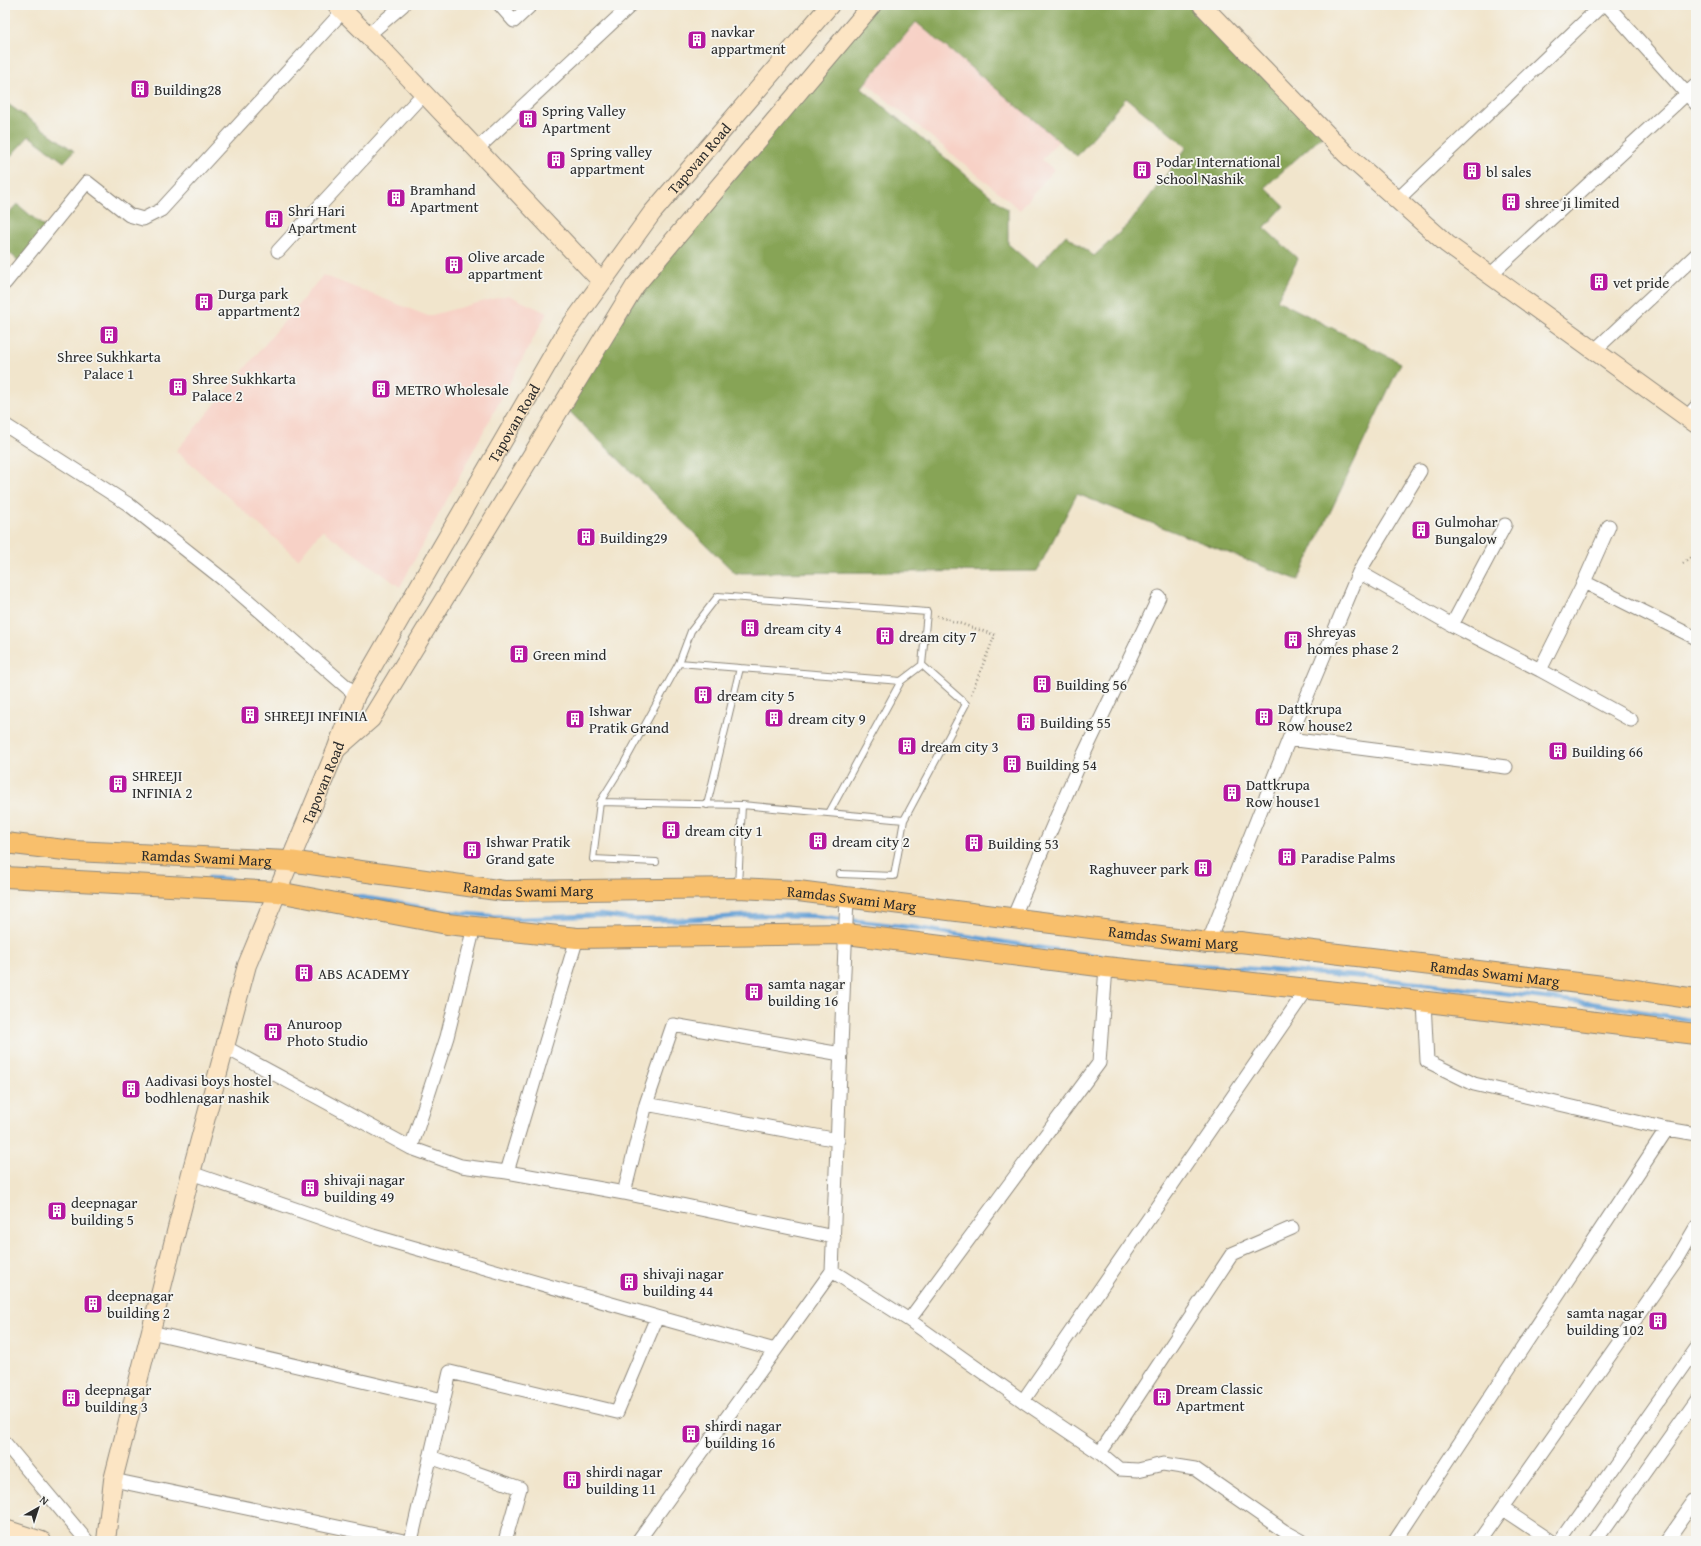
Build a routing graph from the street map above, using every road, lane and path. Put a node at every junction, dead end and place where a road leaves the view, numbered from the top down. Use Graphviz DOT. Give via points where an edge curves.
graph roads {
  1 [pos="403,5"];
  2 [pos="500,5"];
  3 [pos="531,5"];
  4 [pos="631,5"];
  5 [pos="830,5"];
  6 [pos="872,5"];
  7 [pos="1202,5"];
  8 [pos="1602,5"];
  9 [pos="1607,5"];
  10 [pos="340,8"];
  11 [pos="368,35"];
  12 [pos="1691,90"];
  13 [pos="424,93"];
  14 [pos="1696,104"];
  15 [pos="477,149"];
  16 [pos="1397,200"];
  17 [pos="278,251"];
  18 [pos="1696,255"];
  19 [pos="1490,275"];
  20 [pos="602,282"];
  21 [pos="5,283"];
  22 [pos="1595,350"];
  23 [pos="1693,416"];
  24 [pos="5,425"];
  25 [pos="1420,472"];
  26 [pos="1505,525"];
  27 [pos="1609,526"];
  28 [pos="1696,553"];
  29 [pos="1683,563"];
  30 [pos="1359,572"];
  31 [pos="1584,582"];
  32 [pos="1159,597"];
  33 [pos="927,612"];
  34 [pos="1452,625"];
  35 [pos="1696,638"];
  36 [pos="679,663"];
  37 [pos="922,665"];
  38 [pos="740,668"];
  39 [pos="1540,670"];
  40 [pos="901,681"];
  41 [pos="356,695"];
  42 [pos="966,704"];
  43 [pos="1631,720"];
  44 [pos="1289,739"];
  45 [pos="336,750"];
  46 [pos="1506,767"];
  47 [pos="600,802"];
  48 [pos="707,805"];
  49 [pos="742,805"];
  50 [pos="829,813"];
  51 [pos="904,820"];
  52 [pos="5,843"];
  53 [pos="289,861"];
  54 [pos="656,862"];
  55 [pos="840,874"];
  56 [pos="5,877"];
  57 [pos="738,888"];
  58 [pos="278,892"];
  59 [pos="847,903"];
  60 [pos="1013,918"];
  61 [pos="474,927"];
  62 [pos="847,932"];
  63 [pos="577,938"];
  64 [pos="1208,943"];
  65 [pos="1106,967"];
  66 [pos="1307,989"];
  67 [pos="1696,999"];
  68 [pos="1424,1002"];
  69 [pos="1696,1034"];
  70 [pos="225,1047"];
  71 [pos="841,1054"];
  72 [pos="646,1104"];
  73 [pos="1667,1130"];
  74 [pos="1696,1134"];
  75 [pos="838,1140"];
  76 [pos="411,1148"];
  77 [pos="507,1172"];
  78 [pos="191,1173"];
  79 [pos="624,1193"];
  80 [pos="1696,1227"];
  81 [pos="1292,1228"];
  82 [pos="834,1237"];
  83 [pos="832,1271"];
  84 [pos="657,1317"];
  85 [pos="909,1320"];
  86 [pos="151,1332"];
  87 [pos="1696,1349"];
  88 [pos="775,1350"];
  89 [pos="443,1400"];
  90 [pos="1696,1400"];
  91 [pos="1024,1401"];
  92 [pos="5,1443"];
  93 [pos="1100,1453"];
  94 [pos="430,1457"];
  95 [pos="113,1480"];
  96 [pos="1696,1500"];
  97 [pos="1503,1509"];
  98 [pos="5,1529"];
  99 [pos="1280,1536"];
  100 [pos="42,1541"];
  101 [pos="87,1541"];
  102 [pos="106,1541"];
  103 [pos="404,1541"];
  104 [pos="412,1541"];
  105 [pos="505,1541"];
  106 [pos="638,1541"];
  107 [pos="1302,1541"];
  108 [pos="1395,1541"];
  109 [pos="1480,1541"];
  110 [pos="1551,1541"];
  111 [pos="1561,1541"];
  112 [pos="1596,1541"];
  113 [pos="1667,1541"];
  1 -- 11 [label="street"];
  2 -- 3 [label="street" via="514,21"];
  4 -- 15 [label="street"];
  5 -- 20 [label="main road, Tapovan Road" via="652,213"];
  6 -- 45 [label="main road" via="635,286 371,719"];
  7 -- 16 [label="main road" via="1346,154"];
  8 -- 16 [label="street"];
  9 -- 12 [label="street"];
  10 -- 11 [label="main road"];
  10 -- 21 [label="street" via="162,210 143,219 130,215 87,182"];
  11 -- 13 [label="main road"];
  12 -- 14 [label="street"];
  12 -- 19 [label="street"];
  13 -- 15 [label="main road"];
  13 -- 17 [label="street"];
  15 -- 20 [label="main road"];
  16 -- 19 [label="main road" via="1446,244"];
  18 -- 22 [label="street"];
  19 -- 22 [label="main road"];
  20 -- 41 [label="main road, Tapovan Road" via="566,332"];
  22 -- 23 [label="main road"];
  24 -- 41 [label="street" via="128,504 229,584"];
  25 -- 30 [label="street"];
  26 -- 34 [label="street"];
  27 -- 31 [label="street"];
  28 -- 29 [label="path"];
  30 -- 34 [label="street"];
  30 -- 44 [label="street"];
  31 -- 35 [label="street"];
  31 -- 39 [label="street"];
  32 -- 60 [label="street" via="1082,758"];
  33 -- 36 [label="lane" via="718,596 691,631"];
  33 -- 37 [label="lane"];
  33 -- 42 [label="path" via="995,635"];
  34 -- 39 [label="street"];
  36 -- 38 [label="lane"];
  36 -- 47 [label="lane"];
  37 -- 40 [label="lane"];
  37 -- 42 [label="lane"];
  38 -- 40 [label="lane"];
  38 -- 48 [label="lane"];
  39 -- 43 [label="street"];
  40 -- 50 [label="lane"];
  41 -- 45 [label="main road, Tapovan Road"];
  42 -- 51 [label="lane"];
  44 -- 46 [label="street"];
  44 -- 64 [label="street"];
  45 -- 53 [label="main road, Tapovan Road"];
  47 -- 48 [label="lane"];
  47 -- 54 [label="lane" via="592,859"];
  48 -- 49 [label="lane"];
  49 -- 50 [label="lane"];
  49 -- 57 [label="lane"];
  50 -- 51 [label="lane"];
  51 -- 55 [label="lane" via="894,876"];
  52 -- 53 [label="main road, Ramdas Swami Marg" via="73,851"];
  53 -- 57 [label="main road, Ramdas Swami Marg" via="504,891"];
  53 -- 58 [label="main road, Tapovan Road"];
  56 -- 58 [label="main road"];
  57 -- 59 [label="main road, Ramdas Swami Marg" via="798,891"];
  58 -- 61 [label="main road"];
  58 -- 70 [label="main road, Tapovan Road" via="247,965"];
  59 -- 60 [label="main road, Ramdas Swami Marg"];
  59 -- 62 [label="street"];
  60 -- 64 [label="main road, Ramdas Swami Marg"];
  61 -- 63 [label="main road"];
  61 -- 76 [label="street" via="446,1038"];
  62 -- 63 [label="main road"];
  62 -- 65 [label="main road"];
  62 -- 71 [label="street"];
  63 -- 77 [label="street"];
  64 -- 67 [label="main road, Ramdas Swami Marg" via="1240,942"];
  65 -- 66 [label="main road"];
  65 -- 85 [label="street" via="1099,1063"];
  66 -- 68 [label="main road"];
  66 -- 91 [label="street"];
  68 -- 69 [label="main road"];
  68 -- 73 [label="street" via="1427,1061 1474,1084"];
  70 -- 76 [label="street"];
  70 -- 78 [label="main road, Tapovan Road"];
  71 -- 72 [label="street" via="673,1024"];
  71 -- 75 [label="street"];
  72 -- 75 [label="street"];
  72 -- 79 [label="street"];
  73 -- 74 [label="street"];
  73 -- 108 [label="street"];
  75 -- 82 [label="street"];
  76 -- 77 [label="street" via="461,1166"];
  77 -- 79 [label="street"];
  78 -- 84 [label="street" via="373,1236"];
  78 -- 86 [label="main road, Tapovan Road"];
  79 -- 82 [label="street"];
  80 -- 97 [label="street" via="1675,1263"];
  81 -- 93 [label="street" via="1232,1254"];
  82 -- 83 [label="street"];
  83 -- 85 [label="street"];
  83 -- 88 [label="street"];
  84 -- 88 [label="street"];
  84 -- 89 [label="street" via="617,1412 450,1372"];
  85 -- 91 [label="street"];
  86 -- 89 [label="street"];
  86 -- 95 [label="main road, Tapovan Road"];
  87 -- 111 [label="street"];
  88 -- 106 [label="street"];
  89 -- 94 [label="street"];
  90 -- 112 [label="street"];
  91 -- 93 [label="street"];
  92 -- 101 [label="street"];
  93 -- 99 [label="street" via="1119,1469 1138,1470 1163,1464 1195,1469"];
  94 -- 104 [label="street"];
  94 -- 105 [label="street" via="520,1488"];
  95 -- 102 [label="main road, Tapovan Road"];
  95 -- 103 [label="street"];
  96 -- 113 [label="street"];
  97 -- 109 [label="street"];
  97 -- 110 [label="street"];
  98 -- 100 [label="main road"];
  99 -- 107 [label="street"];
}
